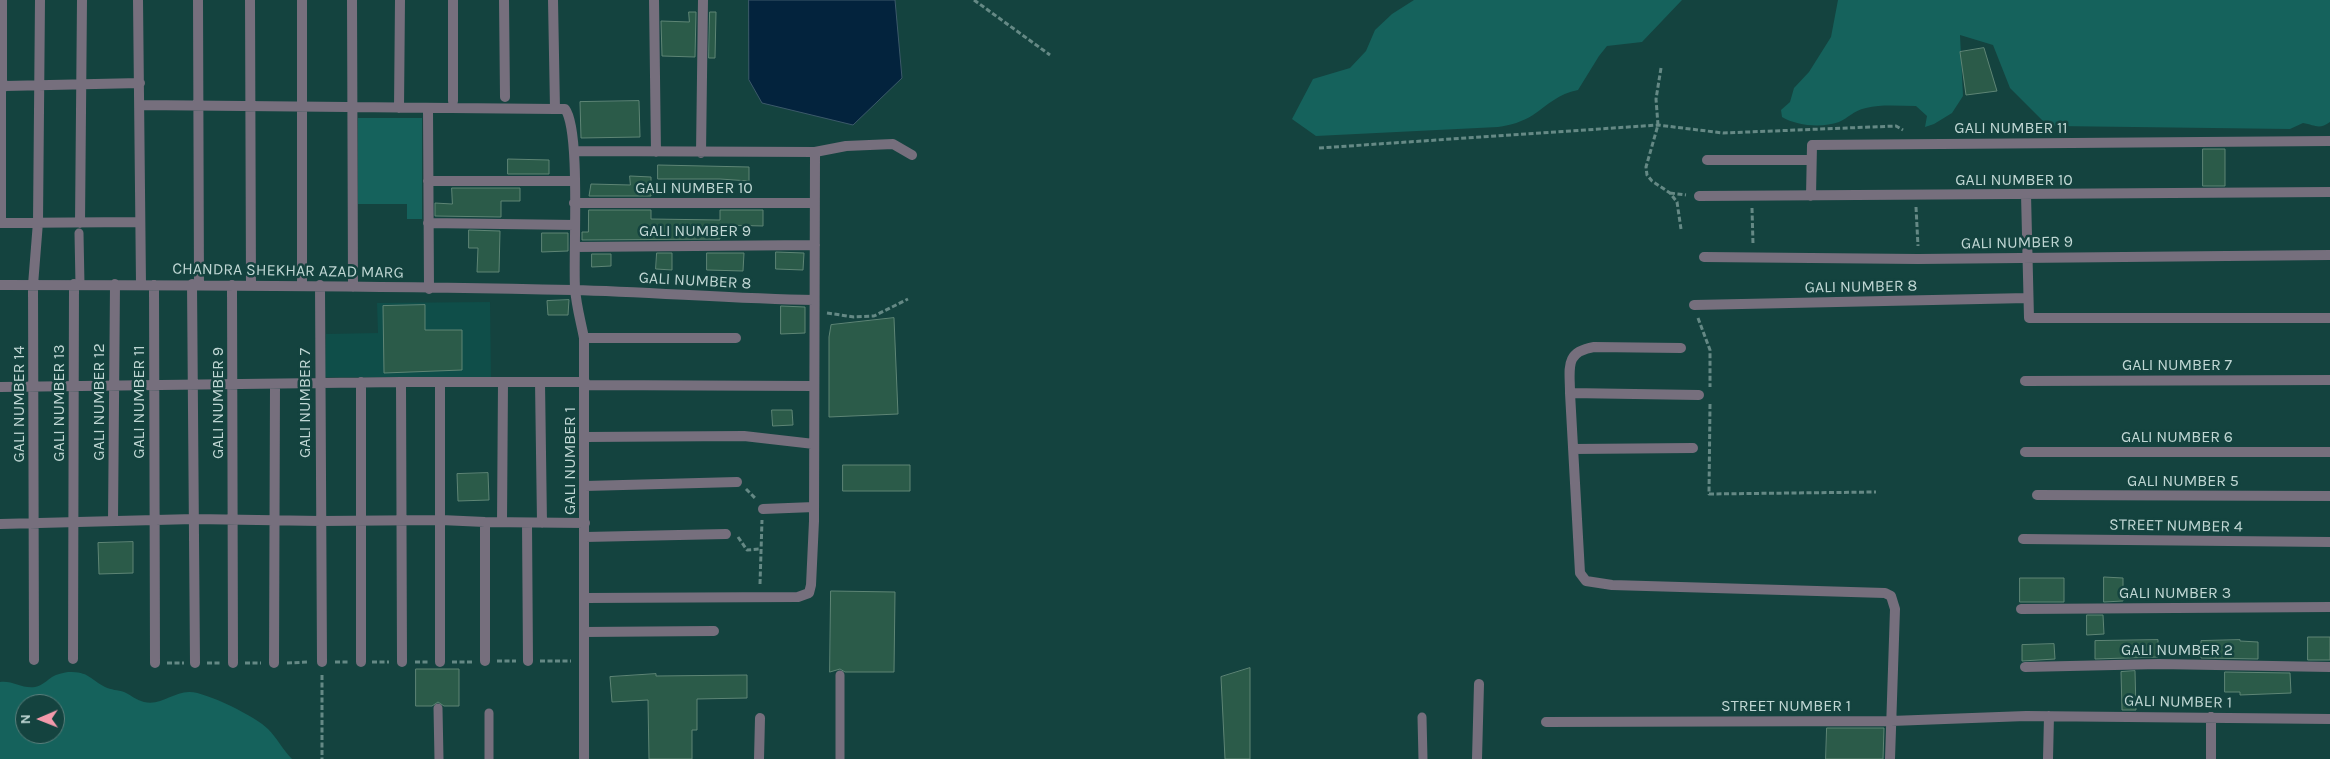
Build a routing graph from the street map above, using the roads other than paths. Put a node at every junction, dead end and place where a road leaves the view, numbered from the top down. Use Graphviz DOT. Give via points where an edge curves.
graph roads {
  1 [pos="2,0"];
  2 [pos="40,0"];
  3 [pos="82,0"];
  4 [pos="138,0"];
  5 [pos="198,0"];
  6 [pos="250,0"];
  7 [pos="302,0"];
  8 [pos="352,0"];
  9 [pos="400,0"];
  10 [pos="453,0"];
  11 [pos="504,0"];
  12 [pos="552,0"];
  13 [pos="654,0"];
  14 [pos="703,0"];
  15 [pos="140,84"];
  16 [pos="2,86"];
  17 [pos="40,86"];
  18 [pos="81,86"];
  19 [pos="505,97"];
  20 [pos="453,101"];
  21 [pos="140,105"];
  22 [pos="199,106"];
  23 [pos="251,106"];
  24 [pos="303,107"];
  25 [pos="353,108"];
  26 [pos="399,108"];
  27 [pos="428,108"];
  28 [pos="556,109"];
  29 [pos="2330,141"];
  30 [pos="574,151"];
  31 [pos="656,152"];
  32 [pos="815,152"];
  33 [pos="701,153"];
  34 [pos="912,155"];
  35 [pos="1707,160"];
  36 [pos="1811,160"];
  37 [pos="428,181"];
  38 [pos="574,181"];
  39 [pos="2330,192"];
  40 [pos="2026,194"];
  41 [pos="1699,196"];
  42 [pos="1811,196"];
  43 [pos="574,203"];
  44 [pos="814,203"];
  45 [pos="38,222"];
  46 [pos="140,222"];
  47 [pos="1,223"];
  48 [pos="428,223"];
  49 [pos="575,225"];
  50 [pos="80,228"];
  51 [pos="815,246"];
  52 [pos="575,247"];
  53 [pos="2330,255"];
  54 [pos="1704,258"];
  55 [pos="2027,258"];
  56 [pos="0,284"];
  57 [pos="77,284"];
  58 [pos="115,284"];
  59 [pos="141,284"];
  60 [pos="154,284"];
  61 [pos="195,284"];
  62 [pos="33,285"];
  63 [pos="232,285"];
  64 [pos="251,285"];
  65 [pos="302,285"];
  66 [pos="320,285"];
  67 [pos="353,287"];
  68 [pos="429,289"];
  69 [pos="575,290"];
  70 [pos="2028,298"];
  71 [pos="814,300"];
  72 [pos="1694,305"];
  73 [pos="2330,318"];
  74 [pos="584,338"];
  75 [pos="736,338"];
  76 [pos="1681,348"];
  77 [pos="2330,380"];
  78 [pos="2024,381"];
  79 [pos="320,382"];
  80 [pos="361,382"];
  81 [pos="401,382"];
  82 [pos="440,382"];
  83 [pos="503,382"];
  84 [pos="540,382"];
  85 [pos="585,383"];
  86 [pos="233,384"];
  87 [pos="275,384"];
  88 [pos="155,385"];
  89 [pos="193,385"];
  90 [pos="35,386"];
  91 [pos="74,386"];
  92 [pos="114,386"];
  93 [pos="814,386"];
  94 [pos="0,387"];
  95 [pos="1570,393"];
  96 [pos="1699,394"];
  97 [pos="585,436"];
  98 [pos="814,444"];
  99 [pos="1694,448"];
  100 [pos="1574,449"];
  101 [pos="2025,452"];
  102 [pos="2330,452"];
  103 [pos="737,482"];
  104 [pos="585,486"];
  105 [pos="2037,495"];
  106 [pos="2330,496"];
  107 [pos="814,507"];
  108 [pos="763,508"];
  109 [pos="154,520"];
  110 [pos="194,520"];
  111 [pos="234,520"];
  112 [pos="402,520"];
  113 [pos="441,520"];
  114 [pos="113,521"];
  115 [pos="276,521"];
  116 [pos="360,521"];
  117 [pos="73,522"];
  118 [pos="321,522"];
  119 [pos="485,522"];
  120 [pos="502,522"];
  121 [pos="585,522"];
  122 [pos="527,523"];
  123 [pos="542,523"];
  124 [pos="0,524"];
  125 [pos="34,524"];
  126 [pos="726,534"];
  127 [pos="585,537"];
  128 [pos="2023,539"];
  129 [pos="2330,542"];
  130 [pos="585,598"];
  131 [pos="2330,607"];
  132 [pos="2020,609"];
  133 [pos="584,632"];
  134 [pos="714,632"];
  135 [pos="73,658"];
  136 [pos="34,660"];
  137 [pos="528,661"];
  138 [pos="322,662"];
  139 [pos="360,662"];
  140 [pos="402,662"];
  141 [pos="440,662"];
  142 [pos="485,662"];
  143 [pos="155,663"];
  144 [pos="194,663"];
  145 [pos="234,663"];
  146 [pos="274,663"];
  147 [pos="2024,667"];
  148 [pos="2330,667"];
  149 [pos="840,675"];
  150 [pos="1479,684"];
  151 [pos="438,708"];
  152 [pos="489,713"];
  153 [pos="2026,716"];
  154 [pos="2049,716"];
  155 [pos="1422,717"];
  156 [pos="2211,717"];
  157 [pos="760,718"];
  158 [pos="2330,719"];
  159 [pos="1891,721"];
  160 [pos="1546,722"];
  161 [pos="439,759"];
  162 [pos="489,759"];
  163 [pos="584,759"];
  164 [pos="759,759"];
  165 [pos="840,759"];
  166 [pos="1423,759"];
  167 [pos="1477,759"];
  168 [pos="1890,759"];
  169 [pos="2048,759"];
  170 [pos="2211,759"];
  1 -- 16 [label="street"];
  2 -- 17 [label="street"];
  3 -- 18 [label="street"];
  4 -- 15 [label="street"];
  5 -- 22 [label="street"];
  6 -- 23 [label="street"];
  7 -- 24 [label="street"];
  8 -- 25 [label="street"];
  9 -- 26 [label="street"];
  10 -- 20 [label="street"];
  11 -- 19 [label="street"];
  12 -- 28 [label="street"];
  13 -- 31 [label="street"];
  14 -- 33 [label="street"];
  15 -- 18 [label="street"];
  15 -- 21 [label="street"];
  16 -- 17 [label="street"];
  16 -- 47 [label="street"];
  17 -- 18 [label="street"];
  17 -- 45 [label="street"];
  18 -- 50 [label="street"];
  21 -- 22 [label="street"];
  21 -- 46 [label="street"];
  22 -- 23 [label="street"];
  22 -- 61 [label="street"];
  23 -- 24 [label="street"];
  23 -- 64 [label="street"];
  24 -- 25 [label="street"];
  24 -- 65 [label="street"];
  25 -- 26 [label="street"];
  25 -- 67 [label="street"];
  26 -- 27 [label="street"];
  27 -- 28 [label="street"];
  27 -- 37 [label="street"];
  28 -- 30 [label="street, GALI NUMBER 1" via="565,109 570,116"];
  29 -- 36 [label="street, GALI NUMBER 11" via="1812,145"];
  30 -- 31 [label="street"];
  30 -- 38 [label="street, GALI NUMBER 1"];
  31 -- 33 [label="street"];
  32 -- 33 [label="street"];
  32 -- 34 [label="street" via="846,146 893,144"];
  32 -- 44 [label="street"];
  35 -- 36 [label="street"];
  36 -- 42 [label="street"];
  37 -- 38 [label="street"];
  37 -- 48 [label="street"];
  38 -- 43 [label="street, GALI NUMBER 1"];
  39 -- 40 [label="street, GALI NUMBER 10"];
  40 -- 42 [label="street, GALI NUMBER 10"];
  40 -- 55 [label="street"];
  41 -- 42 [label="street, GALI NUMBER 10"];
  43 -- 44 [label="street, GALI NUMBER 10"];
  43 -- 49 [label="street, GALI NUMBER 1"];
  44 -- 51 [label="street"];
  45 -- 47 [label="street"];
  45 -- 50 [label="street"];
  45 -- 62 [label="street, GALI NUMBER 14"];
  46 -- 50 [label="street"];
  46 -- 59 [label="street"];
  48 -- 49 [label="street"];
  48 -- 68 [label="street"];
  49 -- 52 [label="street, GALI NUMBER 1"];
  50 -- 57 [label="lane"];
  51 -- 52 [label="street, GALI NUMBER 9"];
  51 -- 71 [label="street"];
  52 -- 69 [label="street, GALI NUMBER 1"];
  53 -- 55 [label="street, GALI NUMBER 9"];
  54 -- 55 [label="street, GALI NUMBER 9"];
  55 -- 70 [label="street"];
  56 -- 62 [label="street, CHANDRA SHEKHAR AZAD MARG"];
  57 -- 58 [label="street, CHANDRA SHEKHAR AZAD MARG"];
  57 -- 62 [label="street, CHANDRA SHEKHAR AZAD MARG"];
  57 -- 91 [label="street, GALI NUMBER 13"];
  58 -- 59 [label="street, CHANDRA SHEKHAR AZAD MARG"];
  58 -- 92 [label="street, GALI NUMBER 12"];
  59 -- 60 [label="street, CHANDRA SHEKHAR AZAD MARG"];
  60 -- 61 [label="street, CHANDRA SHEKHAR AZAD MARG"];
  60 -- 88 [label="street, GALI NUMBER 11"];
  61 -- 63 [label="street, CHANDRA SHEKHAR AZAD MARG"];
  61 -- 89 [label="street"];
  62 -- 90 [label="street, GALI NUMBER 14"];
  63 -- 64 [label="street, CHANDRA SHEKHAR AZAD MARG"];
  63 -- 86 [label="street, GALI NUMBER 9"];
  64 -- 65 [label="street, CHANDRA SHEKHAR AZAD MARG"];
  65 -- 66 [label="street, CHANDRA SHEKHAR AZAD MARG"];
  66 -- 67 [label="street, CHANDRA SHEKHAR AZAD MARG"];
  66 -- 79 [label="street, GALI NUMBER 7"];
  67 -- 68 [label="street, CHANDRA SHEKHAR AZAD MARG"];
  68 -- 69 [label="street, CHANDRA SHEKHAR AZAD MARG"];
  69 -- 71 [label="street, GALI NUMBER 8"];
  69 -- 74 [label="street, GALI NUMBER 1"];
  70 -- 72 [label="street, GALI NUMBER 8"];
  70 -- 73 [label="street" via="2029,318"];
  71 -- 93 [label="street"];
  74 -- 75 [label="street"];
  74 -- 85 [label="street, GALI NUMBER 1"];
  76 -- 95 [label="street" via="1594,347 1580,350 1573,355 1570,364"];
  77 -- 78 [label="street, GALI NUMBER 7"];
  79 -- 80 [label="street"];
  79 -- 87 [label="street"];
  79 -- 118 [label="street, GALI NUMBER 7"];
  80 -- 81 [label="street"];
  80 -- 116 [label="street"];
  81 -- 82 [label="street"];
  81 -- 112 [label="street"];
  82 -- 83 [label="street"];
  82 -- 113 [label="street"];
  83 -- 84 [label="street"];
  83 -- 120 [label="street"];
  84 -- 85 [label="street"];
  84 -- 123 [label="street"];
  85 -- 93 [label="street"];
  85 -- 97 [label="street, GALI NUMBER 1"];
  86 -- 87 [label="street"];
  86 -- 89 [label="street"];
  86 -- 111 [label="street, GALI NUMBER 9"];
  87 -- 115 [label="street"];
  88 -- 89 [label="street"];
  88 -- 92 [label="street"];
  88 -- 109 [label="street, GALI NUMBER 11"];
  89 -- 110 [label="street"];
  90 -- 91 [label="street"];
  90 -- 94 [label="street"];
  90 -- 125 [label="street, GALI NUMBER 14"];
  91 -- 92 [label="street"];
  91 -- 117 [label="street, GALI NUMBER 13"];
  92 -- 114 [label="street, GALI NUMBER 12"];
  93 -- 98 [label="street"];
  95 -- 96 [label="street"];
  95 -- 100 [label="street"];
  97 -- 98 [label="street" via="744,436"];
  97 -- 104 [label="street, GALI NUMBER 1"];
  98 -- 107 [label="street"];
  99 -- 100 [label="street"];
  100 -- 159 [label="street" via="1578,560 1580,573 1586,581 1612,585 1876,592 1891,596 1895,609"];
  101 -- 102 [label="street, GALI NUMBER 6"];
  103 -- 104 [label="street"];
  104 -- 121 [label="street, GALI NUMBER 1"];
  105 -- 106 [label="street, GALI NUMBER 5"];
  107 -- 108 [label="street"];
  107 -- 130 [label="street" via="809,593 798,597"];
  109 -- 110 [label="street"];
  109 -- 114 [label="street"];
  109 -- 143 [label="street, GALI NUMBER 11"];
  110 -- 111 [label="street"];
  110 -- 144 [label="street"];
  111 -- 115 [label="street"];
  111 -- 145 [label="street, GALI NUMBER 9"];
  112 -- 113 [label="street"];
  112 -- 116 [label="street"];
  112 -- 140 [label="street"];
  113 -- 119 [label="street"];
  113 -- 141 [label="street"];
  114 -- 117 [label="street"];
  115 -- 118 [label="street"];
  115 -- 146 [label="street"];
  116 -- 118 [label="street"];
  116 -- 139 [label="street"];
  117 -- 125 [label="street"];
  117 -- 135 [label="street, GALI NUMBER 13"];
  118 -- 138 [label="street, GALI NUMBER 7"];
  119 -- 120 [label="street"];
  119 -- 142 [label="street"];
  120 -- 122 [label="street"];
  121 -- 123 [label="street"];
  121 -- 127 [label="street, GALI NUMBER 1"];
  122 -- 123 [label="street"];
  122 -- 137 [label="street"];
  124 -- 125 [label="street"];
  125 -- 136 [label="street, GALI NUMBER 14"];
  126 -- 127 [label="street"];
  127 -- 130 [label="street, GALI NUMBER 1"];
  128 -- 129 [label="street, STREET NUMBER 4"];
  130 -- 133 [label="street, GALI NUMBER 1"];
  131 -- 132 [label="street, GALI NUMBER 3"];
  133 -- 134 [label="street"];
  133 -- 163 [label="street, GALI NUMBER 1"];
  147 -- 148 [label="street, GALI NUMBER 2" via="2159,664"];
  149 -- 165 [label="lane"];
  150 -- 167 [label="street"];
  151 -- 161 [label="lane"];
  152 -- 162 [label="lane"];
  153 -- 154 [label="street, GALI NUMBER 1"];
  153 -- 159 [label="street, STREET NUMBER 1"];
  154 -- 156 [label="street, GALI NUMBER 1"];
  154 -- 169 [label="street"];
  155 -- 166 [label="lane"];
  156 -- 158 [label="street, GALI NUMBER 1"];
  156 -- 170 [label="street"];
  157 -- 164 [label="street"];
  159 -- 160 [label="street, STREET NUMBER 1"];
  159 -- 168 [label="street"];
}
